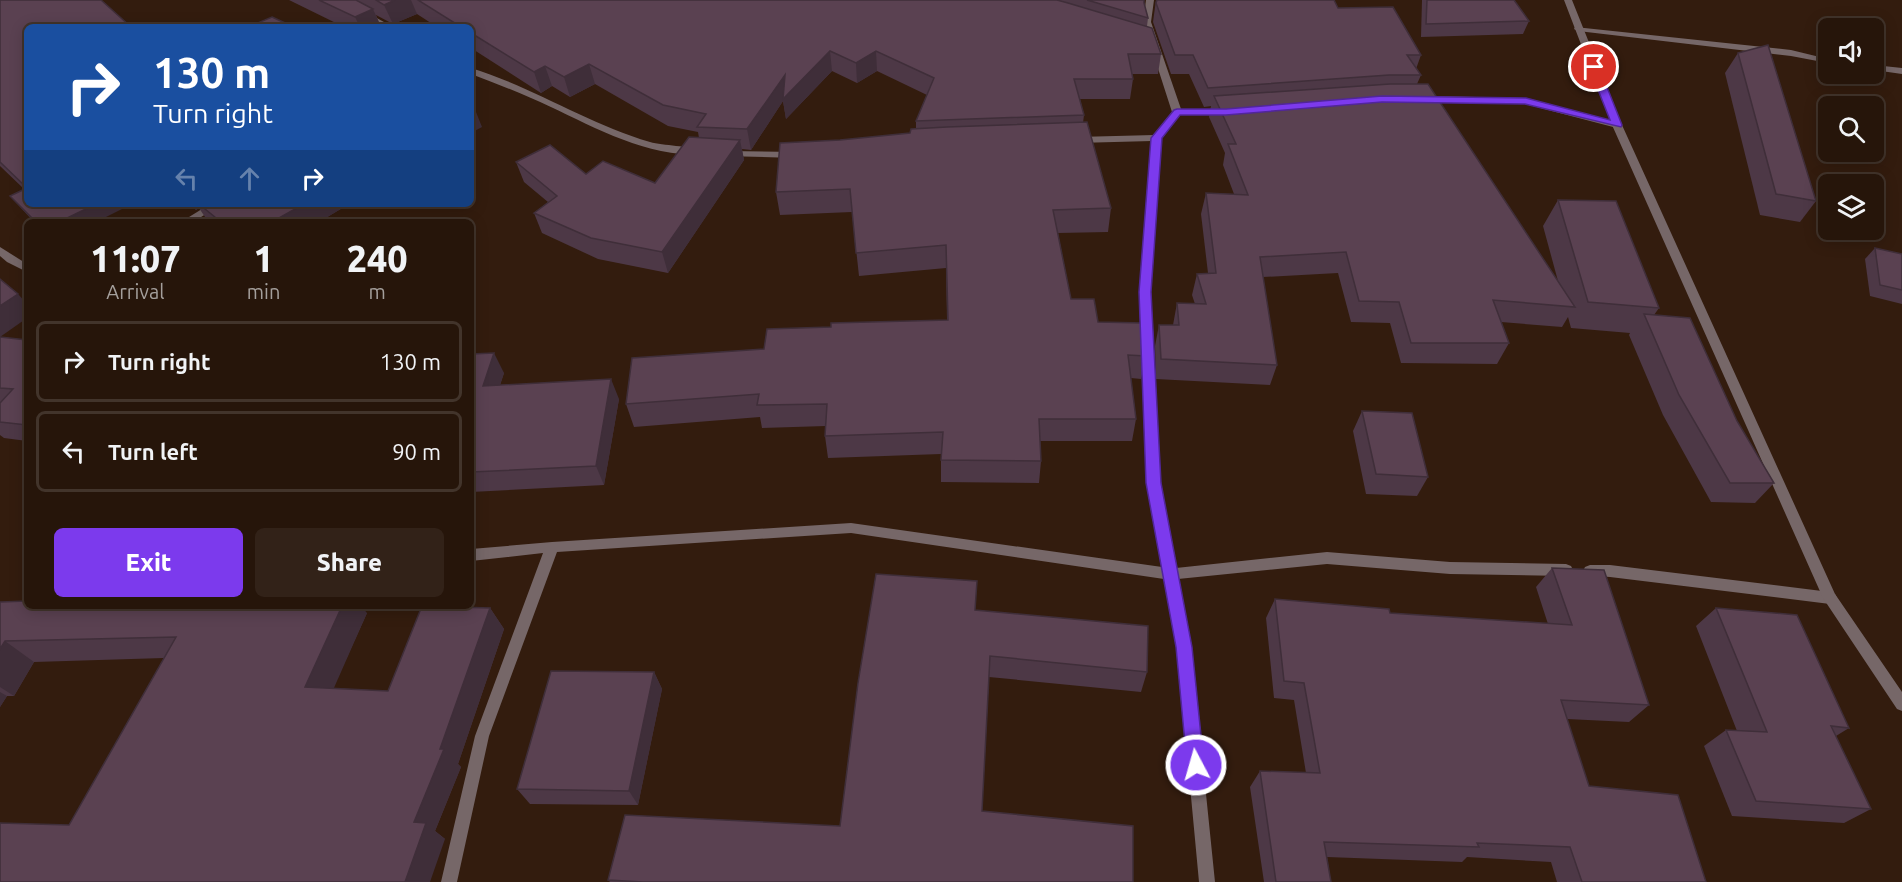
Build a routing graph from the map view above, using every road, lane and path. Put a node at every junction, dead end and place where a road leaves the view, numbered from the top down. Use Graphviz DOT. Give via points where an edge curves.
graph roads {
  1 [pos="338,0"];
  2 [pos="1150,0"];
  3 [pos="1568,0"];
  4 [pos="383,24"];
  5 [pos="1578,28"];
  6 [pos="1144,41"];
  7 [pos="1155,45"];
  8 [pos="1818,59"];
  9 [pos="1884,69"];
  10 [pos="1902,71"];
  11 [pos="474,72"];
  12 [pos="1418,99"];
  13 [pos="1237,111"];
  14 [pos="1177,112"];
  15 [pos="1617,125"];
  16 [pos="1156,138"];
  17 [pos="1062,141"];
  18 [pos="704,153"];
  19 [pos="716,153"];
  20 [pos="810,154"];
  21 [pos="212,207"];
  22 [pos="191,219"];
  23 [pos="0,250"];
  24 [pos="24,267"];
  25 [pos="552,547"];
  26 [pos="474,555"];
  27 [pos="1170,574"];
  28 [pos="1830,598"];
  29 [pos="1902,704"];
  30 [pos="449,882"];
  31 [pos="1208,882"];
  1 -- 4 [label="street"];
  2 -- 7 [label="street" via="1147,22"];
  3 -- 5 [label="street"];
  5 -- 8 [label="street" via="1791,52"];
  5 -- 15 [label="street"];
  6 -- 7 [label="street"];
  7 -- 14 [label="street"];
  9 -- 10 [label="street"];
  11 -- 18 [label="street" via="618,137 668,151"];
  12 -- 15 [label="street" via="1526,101"];
  13 -- 14 [label="street"];
  14 -- 16 [label="street"];
  15 -- 28 [label="street"];
  16 -- 17 [label="street"];
  16 -- 27 [label="street" via="1145,292 1154,483"];
  19 -- 20 [label="street"];
  21 -- 22 [label="street"];
  23 -- 24 [label="street"];
  25 -- 26 [label="street"];
  25 -- 27 [label="street" via="851,528"];
  25 -- 30 [label="street" via="482,736"];
  27 -- 28 [label="street" via="1327,558 1450,568 1610,571"];
  27 -- 31 [label="street" via="1184,647"];
  28 -- 29 [label="street"];
}
